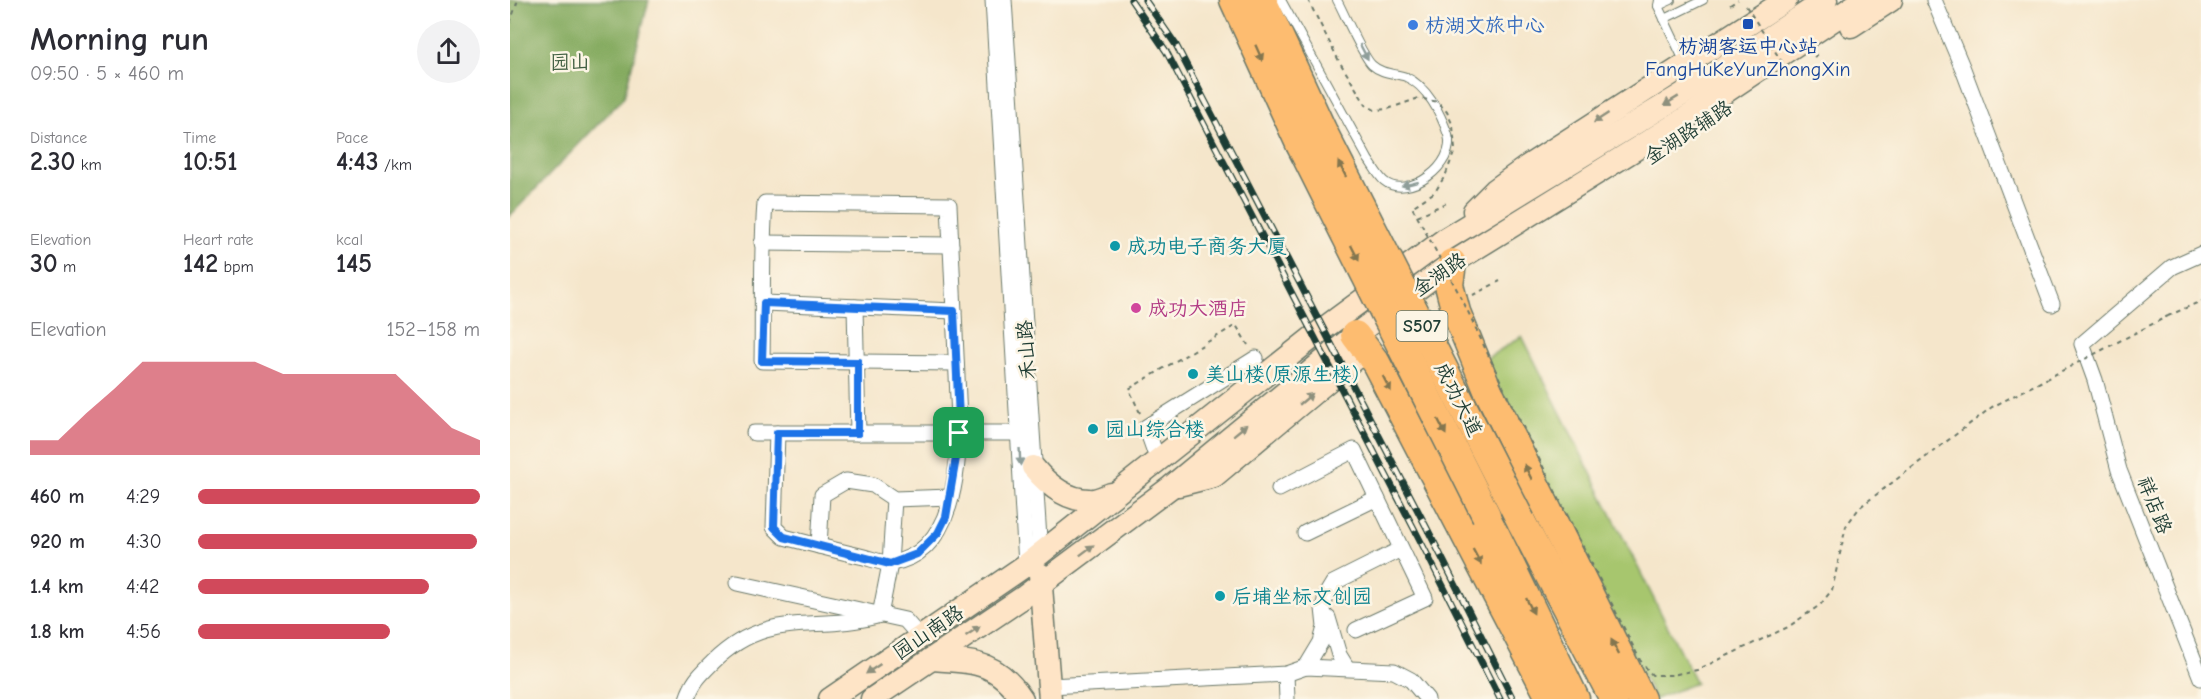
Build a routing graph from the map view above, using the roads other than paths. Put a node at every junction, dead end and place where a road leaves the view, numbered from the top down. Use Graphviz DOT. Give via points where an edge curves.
graph roads {
  1 [pos="993,0"];
  2 [pos="1004,0"];
  3 [pos="1234,0"];
  4 [pos="1262,0"];
  5 [pos="1281,0"];
  6 [pos="1337,0"];
  7 [pos="1671,0"];
  8 [pos="1703,0"];
  9 [pos="1786,0"];
  10 [pos="1826,0"];
  11 [pos="1863,0"];
  12 [pos="1891,0"];
  13 [pos="1934,0"];
  14 [pos="1659,3"];
  15 [pos="1665,19"];
  16 [pos="1686,64"];
  17 [pos="1696,86"];
  18 [pos="1311,138"];
  19 [pos="762,243"];
  20 [pos="951,245"];
  21 [pos="1476,248"];
  22 [pos="1448,251"];
  23 [pos="2201,254"];
  24 [pos="764,303"];
  25 [pos="2052,304"];
  26 [pos="855,307"];
  27 [pos="954,311"];
  28 [pos="1361,342"];
  29 [pos="1256,358"];
  30 [pos="858,362"];
  31 [pos="956,363"];
  32 [pos="754,433"];
  33 [pos="777,433"];
  34 [pos="858,433"];
  35 [pos="959,433"];
  36 [pos="1018,433"];
  37 [pos="1158,460"];
  38 [pos="1033,467"];
  39 [pos="1279,489"];
  40 [pos="1119,492"];
  41 [pos="951,496"];
  42 [pos="1377,498"];
  43 [pos="894,499"];
  44 [pos="1305,533"];
  45 [pos="819,546"];
  46 [pos="1401,549"];
  47 [pos="1033,560"];
  48 [pos="890,564"];
  49 [pos="737,584"];
  50 [pos="1033,590"];
  51 [pos="1323,608"];
  52 [pos="880,615"];
  53 [pos="1356,630"];
  54 [pos="920,637"];
  55 [pos="931,659"];
  56 [pos="1306,668"];
  57 [pos="1347,668"];
  58 [pos="1286,674"];
  59 [pos="2201,678"];
  60 [pos="1045,695"];
  61 [pos="687,699"];
  62 [pos="830,699"];
  63 [pos="872,699"];
  64 [pos="1022,699"];
  65 [pos="1287,699"];
  66 [pos="1427,699"];
  67 [pos="1551,699"];
  68 [pos="1575,699"];
  69 [pos="1614,699"];
  70 [pos="1641,699"];
  1 -- 36 [label="street, 禾山路"];
  2 -- 38 [label="street, 禾山路"];
  3 -- 18 [label="highway, 成功大道 / S507, one-way"];
  4 -- 18 [label="highway, 成功大道 / S507"];
  6 -- 5 [label="lane, one-way" via="1371,65 1387,74 1405,77 1423,89 1437,112 1449,138 1445,160 1428,179 1402,187 1385,182 1368,159"];
  7 -- 14 [label="lane"];
  8 -- 15 [label="lane"];
  9 -- 16 [label="main road"];
  10 -- 17 [label="main road, 金湖路"];
  11 -- 21 [label="main road, 金湖路" via="1692,114"];
  12 -- 21 [label="main road, 金湖路辅路" via="1553,217"];
  13 -- 25 [label="street"];
  14 -- 15 [label="lane"];
  15 -- 16 [label="lane"];
  16 -- 17 [label="main road"];
  16 -- 22 [label="main road, one-way" via="1496,190"];
  17 -- 22 [label="main road, 金湖路, one-way"];
  18 -- 68 [label="highway, 成功大道 / S507, one-way, bridge"];
  69 -- 18 [label="highway, 成功大道 / S507, one-way, bridge" via="1521,520"];
  19 -- 20 [label="street"];
  19 -- 20 [label="street" via="765,203 937,204 949,205"];
  19 -- 24 [label="street"];
  20 -- 27 [label="street"];
  21 -- 22 [label="main road, 金湖路"];
  22 -- 28 [label="main road, 金湖路"];
  22 -- 37 [label="main road, 金湖路" via="1336,319"];
  70 -- 22 [label="highway, one-way" via="1487,388 1456,312 1449,285"];
  23 -- 59 [label="street, 祥店路" via="2172,267 2082,344 2119,470"];
  24 -- 26 [label="street"];
  24 -- 30 [label="street" via="762,361"];
  26 -- 27 [label="street"];
  26 -- 30 [label="street"];
  27 -- 31 [label="street"];
  50 -- 28 [label="main road, 金湖路, one-way"];
  28 -- 67 [label="highway, one-way" via="1376,363"];
  29 -- 37 [label="street" via="1146,427"];
  30 -- 31 [label="street"];
  30 -- 34 [label="street"];
  31 -- 35 [label="street"];
  32 -- 33 [label="street"];
  33 -- 34 [label="street"];
  33 -- 45 [label="street" via="774,527 784,537"];
  34 -- 35 [label="street"];
  35 -- 36 [label="street"];
  35 -- 41 [label="street"];
  36 -- 47 [label="street, 禾山路, one-way"];
  37 -- 40 [label="main road, 金湖路"];
  38 -- 40 [label="main road" via="1064,495 1090,501"];
  38 -- 47 [label="street, 禾山路"];
  39 -- 42 [label="street" via="1354,450"];
  40 -- 47 [label="main road, 金湖路"];
  41 -- 43 [label="street"];
  41 -- 48 [label="street" via="938,533 917,554"];
  42 -- 44 [label="street"];
  42 -- 46 [label="street"];
  43 -- 45 [label="street" via="859,481 846,481 822,495"];
  43 -- 48 [label="street"];
  45 -- 48 [label="street"];
  46 -- 51 [label="street" via="1333,583"];
  46 -- 53 [label="street" via="1425,598"];
  47 -- 50 [label="main road, 禾山路"];
  47 -- 54 [label="main road, 园山南路"];
  48 -- 52 [label="street"];
  49 -- 52 [label="street"];
  55 -- 50 [label="main road, 园山南路, one-way"];
  50 -- 60 [label="main road, 禾山路"];
  51 -- 56 [label="street" via="1322,642"];
  51 -- 57 [label="street"];
  52 -- 54 [label="street" via="905,620"];
  52 -- 61 [label="street" via="856,622 784,625 758,632 728,648 692,683"];
  54 -- 62 [label="main road, 园山南路, one-way"];
  55 -- 63 [label="main road, 园山南路"];
  55 -- 64 [label="main road" via="978,663 1005,676"];
  56 -- 57 [label="street"];
  56 -- 58 [label="street"];
  57 -- 66 [label="street" via="1394,671 1411,680"];
  58 -- 60 [label="street"];
  58 -- 65 [label="street"];
}
